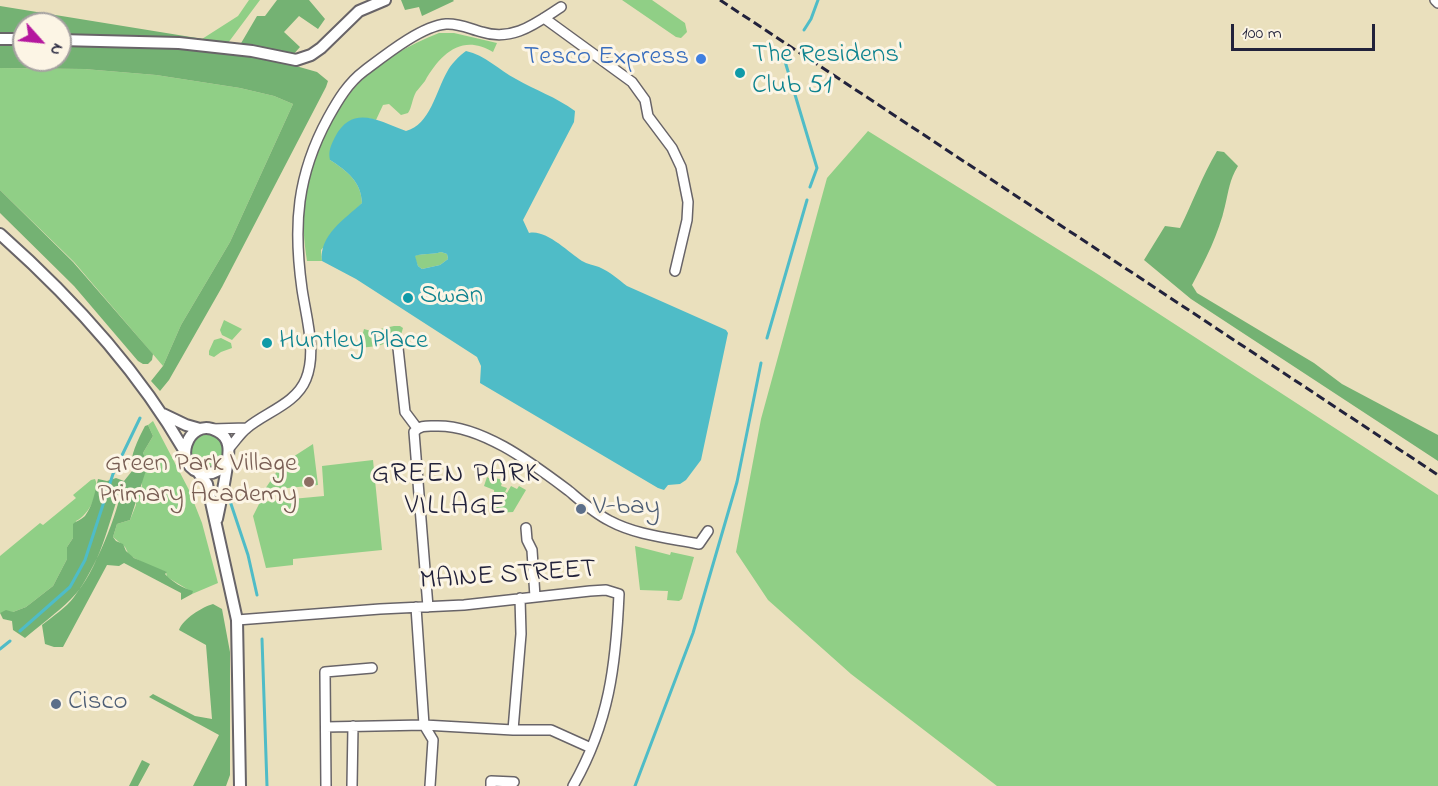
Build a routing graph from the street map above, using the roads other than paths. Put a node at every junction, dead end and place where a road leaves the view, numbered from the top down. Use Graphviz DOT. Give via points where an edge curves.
graph roads {
  1 [pos="385,0"];
  2 [pos="561,7"];
  3 [pos="544,18"];
  4 [pos="72,40"];
  5 [pos="0,234"];
  6 [pos="675,271"];
  7 [pos="398,348"];
  8 [pos="163,414"];
  9 [pos="247,428"];
  10 [pos="417,428"];
  11 [pos="200,429"];
  12 [pos="212,429"];
  13 [pos="229,448"];
  14 [pos="184,450"];
  15 [pos="227,460"];
  16 [pos="198,472"];
  17 [pos="217,523"];
  18 [pos="526,528"];
  19 [pos="708,531"];
  20 [pos="536,597"];
  21 [pos="520,598"];
  22 [pos="416,607"];
  23 [pos="428,607"];
  24 [pos="237,620"];
  25 [pos="372,668"];
  26 [pos="424,725"];
  27 [pos="353,726"];
  28 [pos="326,727"];
  29 [pos="513,730"];
  30 [pos="591,748"];
  31 [pos="514,782"];
  32 [pos="239,783"];
  33 [pos="326,786"];
  34 [pos="352,786"];
  35 [pos="430,786"];
  36 [pos="491,786"];
  37 [pos="573,786"];
  1 -- 4 [label="street" via="359,11 311,56 297,60 179,43"];
  2 -- 3 [label="street"];
  3 -- 6 [label="street" via="632,82 645,100 648,116 672,148 681,167 688,202"];
  3 -- 9 [label="street" via="509,35 446,24 427,30 362,72 342,95 309,160 297,213 297,256 310,365 296,394"];
  5 -- 8 [label="street" via="89,321"];
  7 -- 10 [label="street" via="405,412"];
  8 -- 11 [label="street"];
  8 -- 14 [label="street"];
  9 -- 12 [label="street"];
  9 -- 13 [label="street"];
  10 -- 19 [label="street" via="450,425 478,434 529,462 620,526 699,544"];
  10 -- 23 [label="street" via="414,432"];
  11 -- 12 [label="street"];
  11 -- 14 [label="street" via="189,436"];
  12 -- 13 [label="street" via="224,436"];
  13 -- 15 [label="street"];
  14 -- 16 [label="street" via="187,462"];
  15 -- 16 [label="street" via="217,471"];
  15 -- 17 [label="street"];
  16 -- 17 [label="street" via="207,484"];
  17 -- 24 [label="street"];
  18 -- 20 [label="street"];
  20 -- 21 [label="street, MAINE STREET"];
  20 -- 30 [label="street, MAINE STREET" via="606,590 619,594 614,671 607,706"];
  21 -- 23 [label="street, MAINE STREET"];
  21 -- 29 [label="street"];
  22 -- 23 [label="street, MAINE STREET"];
  22 -- 24 [label="street, MAINE STREET"];
  22 -- 26 [label="street"];
  24 -- 32 [label="street"];
  25 -- 28 [label="street" via="325,672"];
  26 -- 27 [label="street"];
  26 -- 29 [label="street"];
  26 -- 35 [label="street" via="433,740"];
  27 -- 28 [label="street"];
  27 -- 34 [label="street"];
  28 -- 33 [label="street"];
  29 -- 30 [label="street" via="551,730"];
  30 -- 37 [label="street, MAINE STREET"];
  31 -- 36 [label="street" via="491,781"];
}
